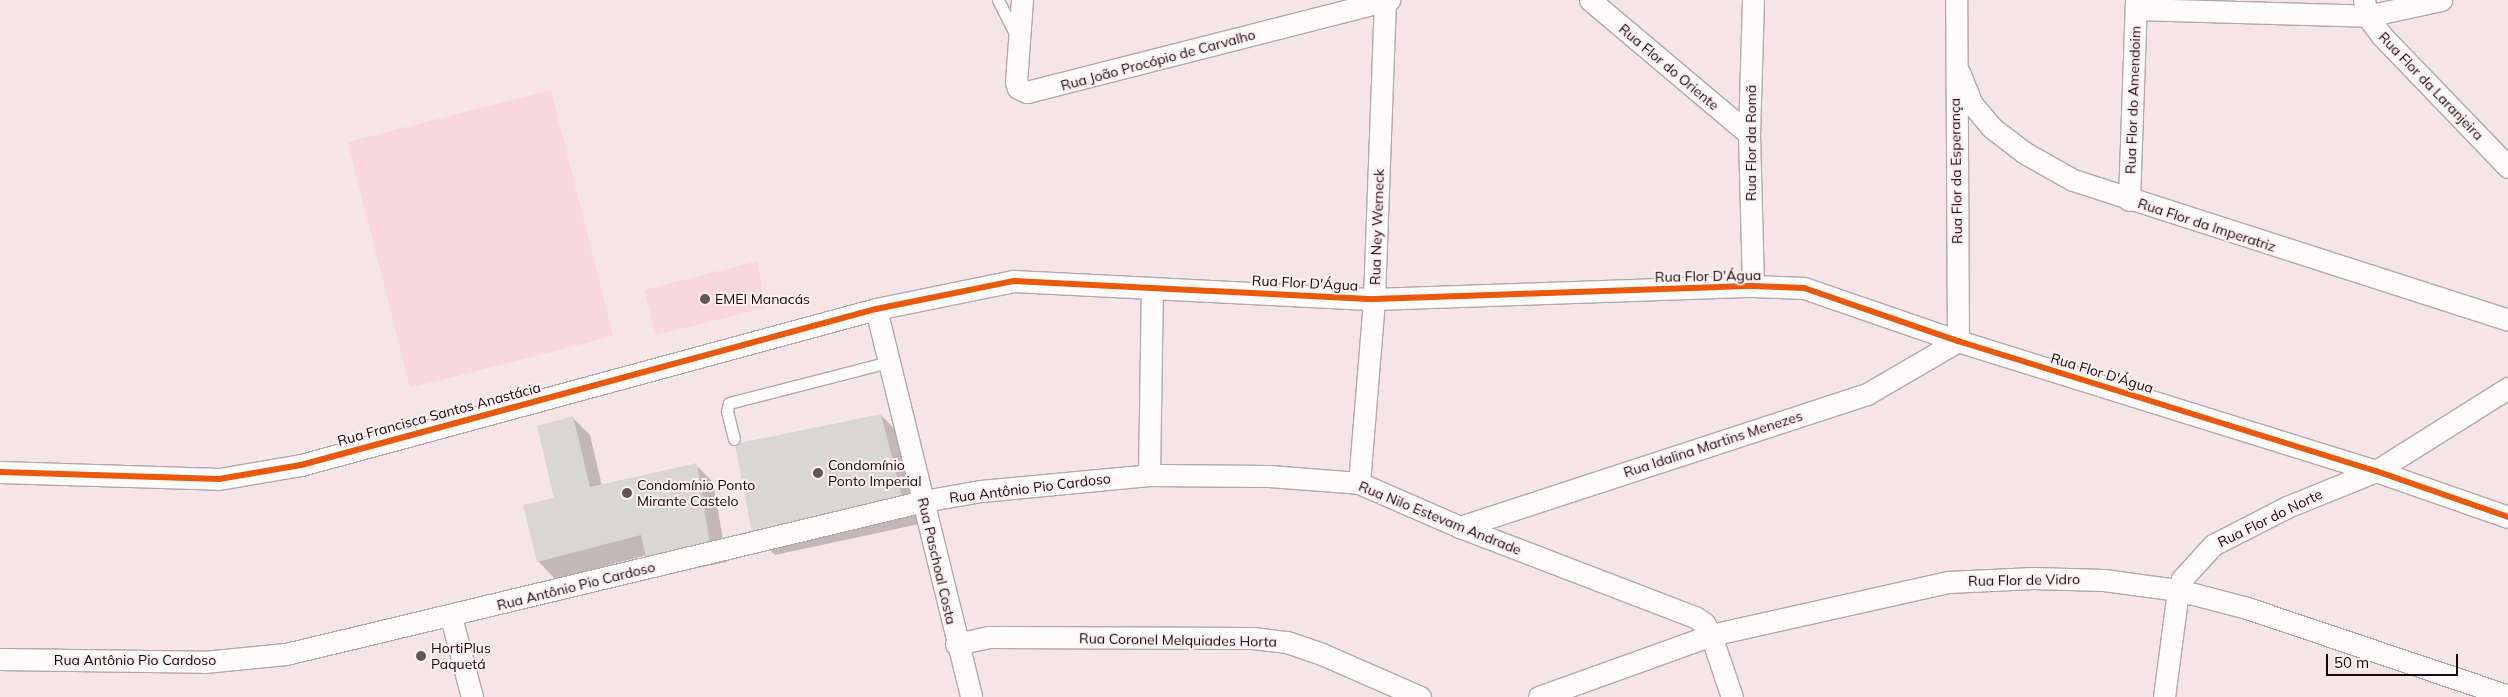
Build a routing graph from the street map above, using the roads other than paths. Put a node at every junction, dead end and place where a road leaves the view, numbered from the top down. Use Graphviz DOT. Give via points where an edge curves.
graph roads {
  1 [pos="998,0"];
  2 [pos="1022,0"];
  3 [pos="1386,0"];
  4 [pos="1590,0"];
  5 [pos="1753,0"];
  6 [pos="1956,0"];
  7 [pos="2441,0"];
  8 [pos="2136,4"];
  9 [pos="2366,8"];
  10 [pos="1017,37"];
  11 [pos="1955,60"];
  12 [pos="1749,134"];
  13 [pos="2508,167"];
  14 [pos="2129,200"];
  15 [pos="1753,286"];
  16 [pos="1152,288"];
  17 [pos="1374,299"];
  18 [pos="876,309"];
  19 [pos="2508,320"];
  20 [pos="1958,342"];
  21 [pos="889,362"];
  22 [pos="2508,388"];
  23 [pos="734,439"];
  24 [pos="2376,470"];
  25 [pos="0,472"];
  26 [pos="1149,475"];
  27 [pos="1359,483"];
  28 [pos="924,501"];
  29 [pos="2508,517"];
  30 [pos="1460,527"];
  31 [pos="2178,590"];
  32 [pos="451,617"];
  33 [pos="1711,635"];
  34 [pos="956,644"];
  35 [pos="0,659"];
  36 [pos="964,695"];
  37 [pos="2508,696"];
  38 [pos="472,697"];
  39 [pos="1420,697"];
  40 [pos="1539,697"];
  41 [pos="1732,697"];
  42 [pos="2164,697"];
  1 -- 10 [label="lane"];
  2 -- 10 [label="street, Rua João Procópio de Carvalho"];
  3 -- 10 [label="street, Rua João Procópio de Carvalho" via="1027,92 1018,88 1016,82"];
  3 -- 17 [label="street, Rua Ney Werneck"];
  4 -- 12 [label="street, Rua Flor do Oriente"];
  5 -- 12 [label="street, Rua Flor da Romã"];
  6 -- 11 [label="street, Rua Flor da Esperança"];
  7 -- 9 [label="street"];
  8 -- 9 [label="street"];
  8 -- 14 [label="street, Rua Flor do Amendoim"];
  9 -- 13 [label="street, Rua Flor da Laranjeira"];
  11 -- 14 [label="street, Rua Flor da Imperatriz" via="1972,104 1991,127 2025,153 2072,180"];
  11 -- 20 [label="street, Rua Flor da Esperança"];
  12 -- 15 [label="street, Rua Flor da Romã"];
  14 -- 19 [label="street, Rua Flor da Imperatriz"];
  15 -- 17 [label="street, Rua Flor D'Água"];
  15 -- 20 [label="street, Rua Flor D'Água" via="1804,288"];
  16 -- 17 [label="street, Rua Flor D'Água"];
  16 -- 18 [label="street, Rua Flor D'Água" via="1014,281"];
  16 -- 26 [label="street"];
  17 -- 27 [label="street, Rua Ney Werneck"];
  18 -- 21 [label="street, Rua Paschoal Costa"];
  18 -- 25 [label="street, Rua Francisca Santos Anastácia" via="301,464 219,479"];
  20 -- 24 [label="street, Rua Flor D'Água"];
  20 -- 30 [label="street, Rua Idalina Martins Menezes" via="1867,394"];
  21 -- 23 [label="lane" via="729,403 727,411"];
  21 -- 28 [label="street, Rua Paschoal Costa"];
  22 -- 24 [label="street, Rua Flor do Norte"];
  24 -- 29 [label="street, Rua Flor D'Água"];
  24 -- 31 [label="street, Rua Flor do Norte" via="2287,506 2213,545 2182,579"];
  26 -- 27 [label="street, Rua Nilo Estevam Andrade" via="1269,476"];
  26 -- 28 [label="street, Rua Antônio Pio Cardoso" via="981,491"];
  27 -- 30 [label="street, Rua Nilo Estevam Andrade"];
  28 -- 32 [label="street, Rua Antônio Pio Cardoso"];
  28 -- 34 [label="street, Rua Paschoal Costa"];
  30 -- 33 [label="street, Rua Nilo Estevam Andrade" via="1685,613 1704,623"];
  31 -- 33 [label="street, Rua Flor de Vidro" via="2104,580 2032,578 1949,582"];
  31 -- 37 [label="street, Rua Flor de Vidro" via="2247,608"];
  31 -- 42 [label="street"];
  32 -- 35 [label="street, Rua Antônio Pio Cardoso" via="286,654 204,662"];
  32 -- 38 [label="street"];
  33 -- 40 [label="street, Rua Flor de Vidro"];
  33 -- 41 [label="street"];
  34 -- 36 [label="street, Rua Paschoal Costa"];
  34 -- 39 [label="street, Rua Coronel Melquiades Horta" via="988,637 1270,640 1322,654"];
}
